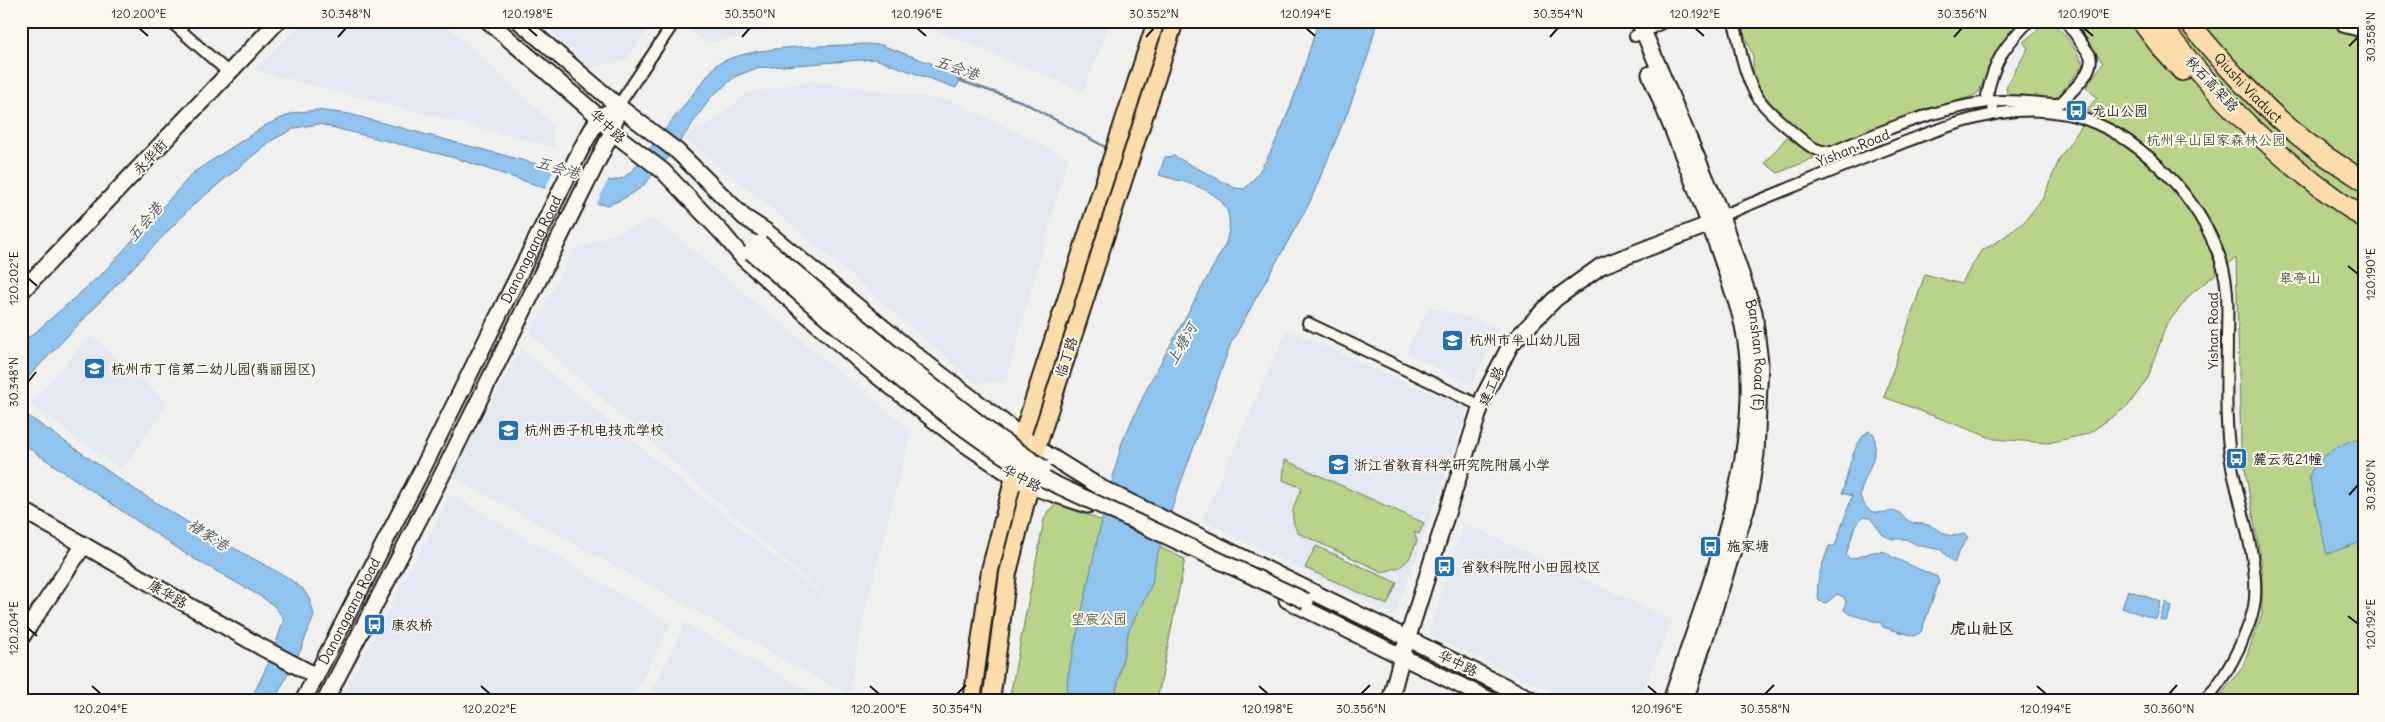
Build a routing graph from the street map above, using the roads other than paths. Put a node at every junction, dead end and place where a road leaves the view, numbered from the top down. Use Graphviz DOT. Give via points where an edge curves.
graph roads {
  1 [pos="170,21"];
  2 [pos="278,21"];
  3 [pos="488,21"];
  4 [pos="519,21"];
  5 [pos="675,21"];
  6 [pos="1156,21"];
  7 [pos="1175,21"];
  8 [pos="1666,21"];
  9 [pos="1733,21"];
  10 [pos="2030,21"];
  11 [pos="2066,21"];
  12 [pos="2141,21"];
  13 [pos="2158,21"];
  14 [pos="2188,21"];
  15 [pos="2201,21"];
  16 [pos="2340,21"];
  17 [pos="1636,28"];
  18 [pos="2364,32"];
  19 [pos="229,73"];
  20 [pos="1990,101"];
  21 [pos="618,106"];
  22 [pos="1998,113"];
  23 [pos="599,117"];
  24 [pos="2280,119"];
  25 [pos="612,132"];
  26 [pos="2297,168"];
  27 [pos="2364,181"];
  28 [pos="744,217"];
  29 [pos="2364,218"];
  30 [pos="1716,220"];
  31 [pos="724,234"];
  32 [pos="756,248"];
  33 [pos="21,292"];
  34 [pos="1308,323"];
  35 [pos="1481,406"];
  36 [pos="1022,436"];
  37 [pos="1037,448"];
  38 [pos="1014,477"];
  39 [pos="1030,486"];
  40 [pos="21,509"];
  41 [pos="84,545"];
  42 [pos="1307,598"];
  43 [pos="1381,626"];
  44 [pos="21,638"];
  45 [pos="1408,639"];
  46 [pos="1372,641"];
  47 [pos="1402,656"];
  48 [pos="316,676"];
  49 [pos="303,701"];
  50 [pos="325,701"];
  51 [pos="972,701"];
  52 [pos="991,701"];
  53 [pos="1390,701"];
  54 [pos="1492,701"];
  55 [pos="1535,701"];
  56 [pos="1671,701"];
  57 [pos="1685,701"];
  58 [pos="2202,701"];
  1 -- 19 [label="street"];
  2 -- 19 [label="main road, 永华街"];
  3 -- 23 [label="main road, 华中路"];
  4 -- 21 [label="main road, 华中路"];
  5 -- 21 [label="street"];
  6 -- 36 [label="main road, 临丁路"];
  7 -- 37 [label="main road, 临丁路"];
  8 -- 17 [label="street"];
  9 -- 20 [label="street" via="1743,62 1760,104 1808,145 1824,153 1902,122"];
  10 -- 20 [label="street" via="1999,57 1987,95"];
  11 -- 20 [label="street" via="2092,61 2090,69 2062,101 2057,104"];
  12 -- 26 [label="highway" via="2163,50 2236,128"];
  13 -- 26 [label="highway, 秋石高架路" via="2213,87"];
  14 -- 24 [label="highway, Qiushi Viaduct"];
  15 -- 24 [label="highway" via="2239,63"];
  16 -- 18 [label="street" via="2344,27"];
  17 -- 30 [label="main road, Banshan Road (E)"];
  19 -- 33 [label="main road, 永华街"];
  20 -- 22 [label="street"];
  21 -- 23 [label="main road"];
  21 -- 25 [label="main road, Danonggang Road"];
  21 -- 28 [label="main road, 华中路" via="678,152"];
  22 -- 30 [label="street, Yishan Road" via="1918,137"];
  22 -- 58 [label="street, Yishan Road" via="2033,110 2074,116 2122,138 2150,157 2185,194 2216,248 2228,288 2226,406 2230,459 2254,569 2253,610 2230,666 2211,695"];
  23 -- 25 [label="main road, 华中路"];
  23 -- 48 [label="main road, Danonggang Road"];
  24 -- 27 [label="highway, Qiushi Viaduct" via="2313,147"];
  25 -- 31 [label="main road, 华中路" via="663,171"];
  25 -- 50 [label="main road, Danonggang Road"];
  26 -- 29 [label="highway, 秋石高架路"];
  28 -- 32 [label="main road, 华中路"];
  28 -- 36 [label="main road, 华中路"];
  30 -- 35 [label="main road, 建工路" via="1601,266 1555,299 1511,344"];
  30 -- 56 [label="main road, Banshan Road (E)" via="1743,325 1749,397 1736,500"];
  30 -- 57 [label="main road, Banshan Road (E)" via="1754,312 1760,363 1756,454 1748,503"];
  31 -- 32 [label="main road, 华中路"];
  31 -- 38 [label="main road, 华中路" via="744,259 866,367 962,442"];
  32 -- 42 [label="main road, 华中路, bridge" via="1034,463"];
  34 -- 35 [label="street"];
  35 -- 45 [label="main road, 建工路"];
  36 -- 37 [label="main road, 华中路"];
  36 -- 38 [label="main road, 临丁路"];
  37 -- 39 [label="main road, 临丁路"];
  37 -- 43 [label="main road, 华中路" via="1103,489"];
  38 -- 39 [label="main road, 华中路"];
  38 -- 51 [label="main road, 临丁路" via="990,570"];
  39 -- 46 [label="main road, 华中路" via="1098,509"];
  39 -- 52 [label="main road, 临丁路" via="1008,572"];
  40 -- 41 [label="main road, 康华路"];
  41 -- 44 [label="main road"];
  41 -- 48 [label="main road, 康华路"];
  42 -- 43 [label="main road, 华中路"];
  42 -- 46 [label="main road, 华中路"];
  43 -- 45 [label="main road, 华中路"];
  45 -- 47 [label="main road, 建工路"];
  45 -- 55 [label="main road, 华中路"];
  46 -- 47 [label="main road, 华中路"];
  47 -- 53 [label="main road"];
  47 -- 54 [label="main road, 华中路"];
  48 -- 49 [label="main road, Danonggang Road"];
}
